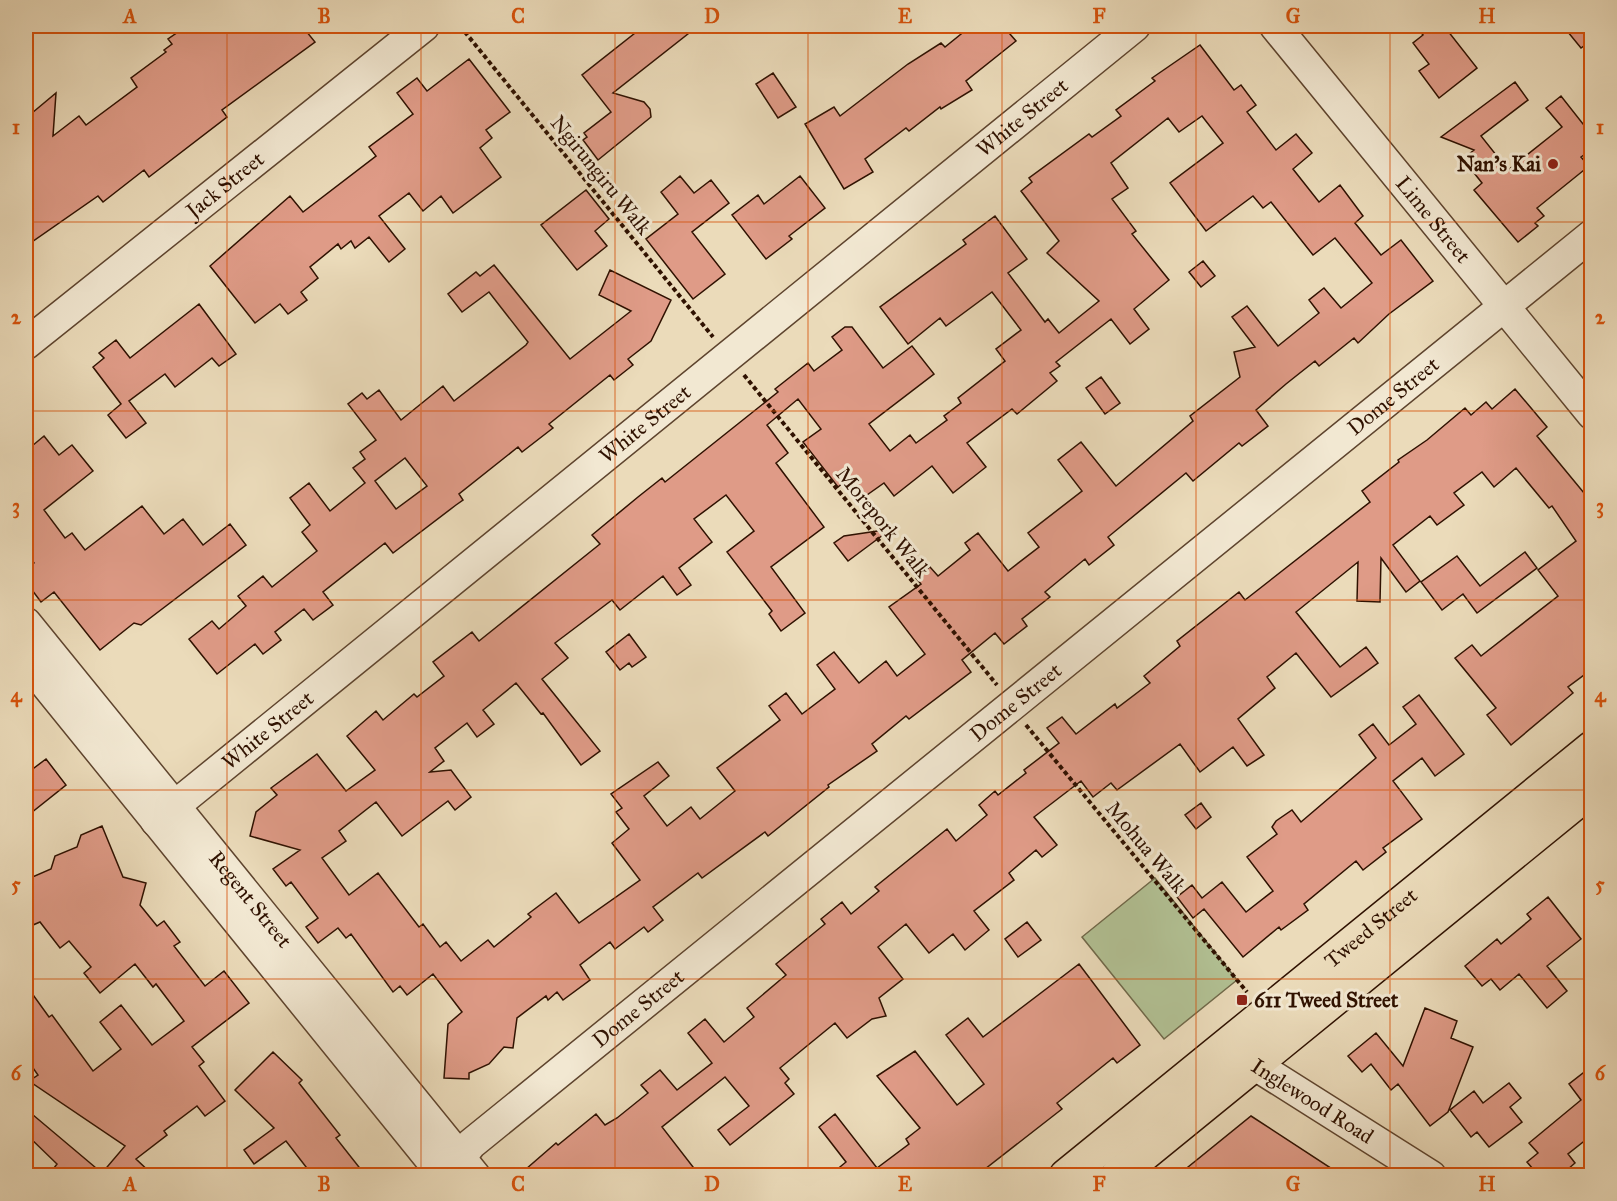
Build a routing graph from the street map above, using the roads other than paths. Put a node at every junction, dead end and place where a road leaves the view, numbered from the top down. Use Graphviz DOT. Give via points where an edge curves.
graph roads {
  1 [pos="424,26"];
  2 [pos="1134,26"];
  3 [pos="1275,26"];
  4 [pos="1592,235"];
  5 [pos="1504,306"];
  6 [pos="26,344"];
  7 [pos="1592,414"];
  8 [pos="26,623"];
  9 [pos="26,660"];
  10 [pos="1592,748"];
  11 [pos="1592,789"];
  12 [pos="166,814"];
  13 [pos="1226,1046"];
  14 [pos="1252,1064"];
  15 [pos="456,1171"];
  16 [pos="1074,1173"];
  17 [pos="1117,1176"];
  18 [pos="1431,1176"];
  1 -- 6 [label="street, Jack Street"];
  2 -- 12 [label="street, White Street"];
  3 -- 5 [label="street, Lime Street"];
  4 -- 5 [label="street, Dome Street"];
  5 -- 7 [label="street, Lime Street"];
  5 -- 15 [label="street, Dome Street" via="471,1144"];
  8 -- 12 [label="street, Regent Street"];
  9 -- 12 [label="street, Regent Street"];
  10 -- 13 [label="main road, Tweed Street"];
  11 -- 14 [label="main road, Tweed Street"];
  12 -- 15 [label="street, Regent Street"];
  13 -- 14 [label="street, Inglewood Road"];
  13 -- 16 [label="main road, Tweed Street"];
  14 -- 17 [label="main road, Tweed Street"];
  14 -- 18 [label="street, Inglewood Road"];
}
